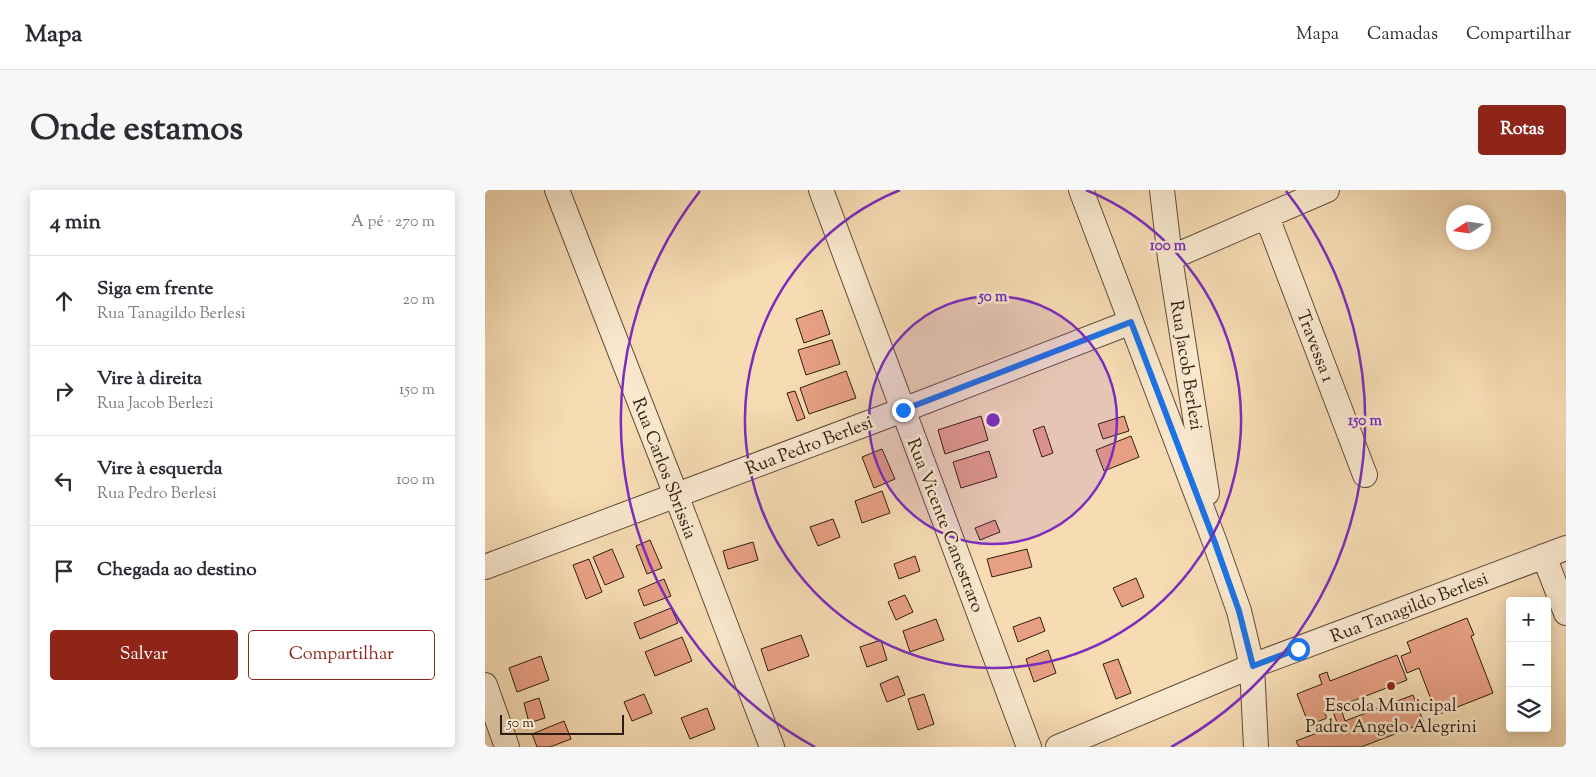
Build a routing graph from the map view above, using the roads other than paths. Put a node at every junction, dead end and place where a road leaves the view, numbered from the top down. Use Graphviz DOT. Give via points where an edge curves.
graph roads {
  1 [pos="557,190"];
  2 [pos="821,190"];
  3 [pos="1081,190"];
  4 [pos="1162,190"];
  5 [pos="1327,190"];
  6 [pos="1267,217"];
  7 [pos="1170,258"];
  8 [pos="1131,322"];
  9 [pos="903,410"];
  10 [pos="1365,475"];
  11 [pos="676,495"];
  12 [pos="1214,540"];
  13 [pos="1555,552"];
  14 [pos="485,566"];
  15 [pos="1566,612"];
  16 [pos="1253,666"];
  17 [pos="485,685"];
  18 [pos="507,747"];
  19 [pos="772,747"];
  20 [pos="1029,747"];
  21 [pos="1058,747"];
  22 [pos="1256,747"];
  1 -- 11 [label="street, Rua Carlos Sbrissia"];
  2 -- 9 [label="street, Rua Vicente Canestraro"];
  3 -- 8 [label="street, Rua Jacob Berlezi"];
  4 -- 7 [label="street, Rua Jacob Berlezi"];
  5 -- 6 [label="street"];
  6 -- 7 [label="street"];
  6 -- 10 [label="street, Travessa 1"];
  7 -- 12 [label="street, Rua Jacob Berlezi"];
  8 -- 9 [label="street, Rua Pedro Berlesi"];
  8 -- 12 [label="street, Rua Jacob Berlezi"];
  9 -- 11 [label="street, Rua Pedro Berlesi"];
  9 -- 20 [label="street, Rua Vicente Canestraro"];
  11 -- 14 [label="street, Rua Pedro Berlesi"];
  11 -- 19 [label="street, Rua Carlos Sbrissia"];
  12 -- 16 [label="street, Rua Jacob Berlezi" via="1239,611"];
  13 -- 15 [label="street"];
  13 -- 16 [label="street, Rua Tanagildo Berlesi"];
  16 -- 21 [label="street, Rua Tanagildo Berlesi"];
  16 -- 22 [label="street, Rua Jacob Berlezi"];
  17 -- 18 [label="street"];
}
